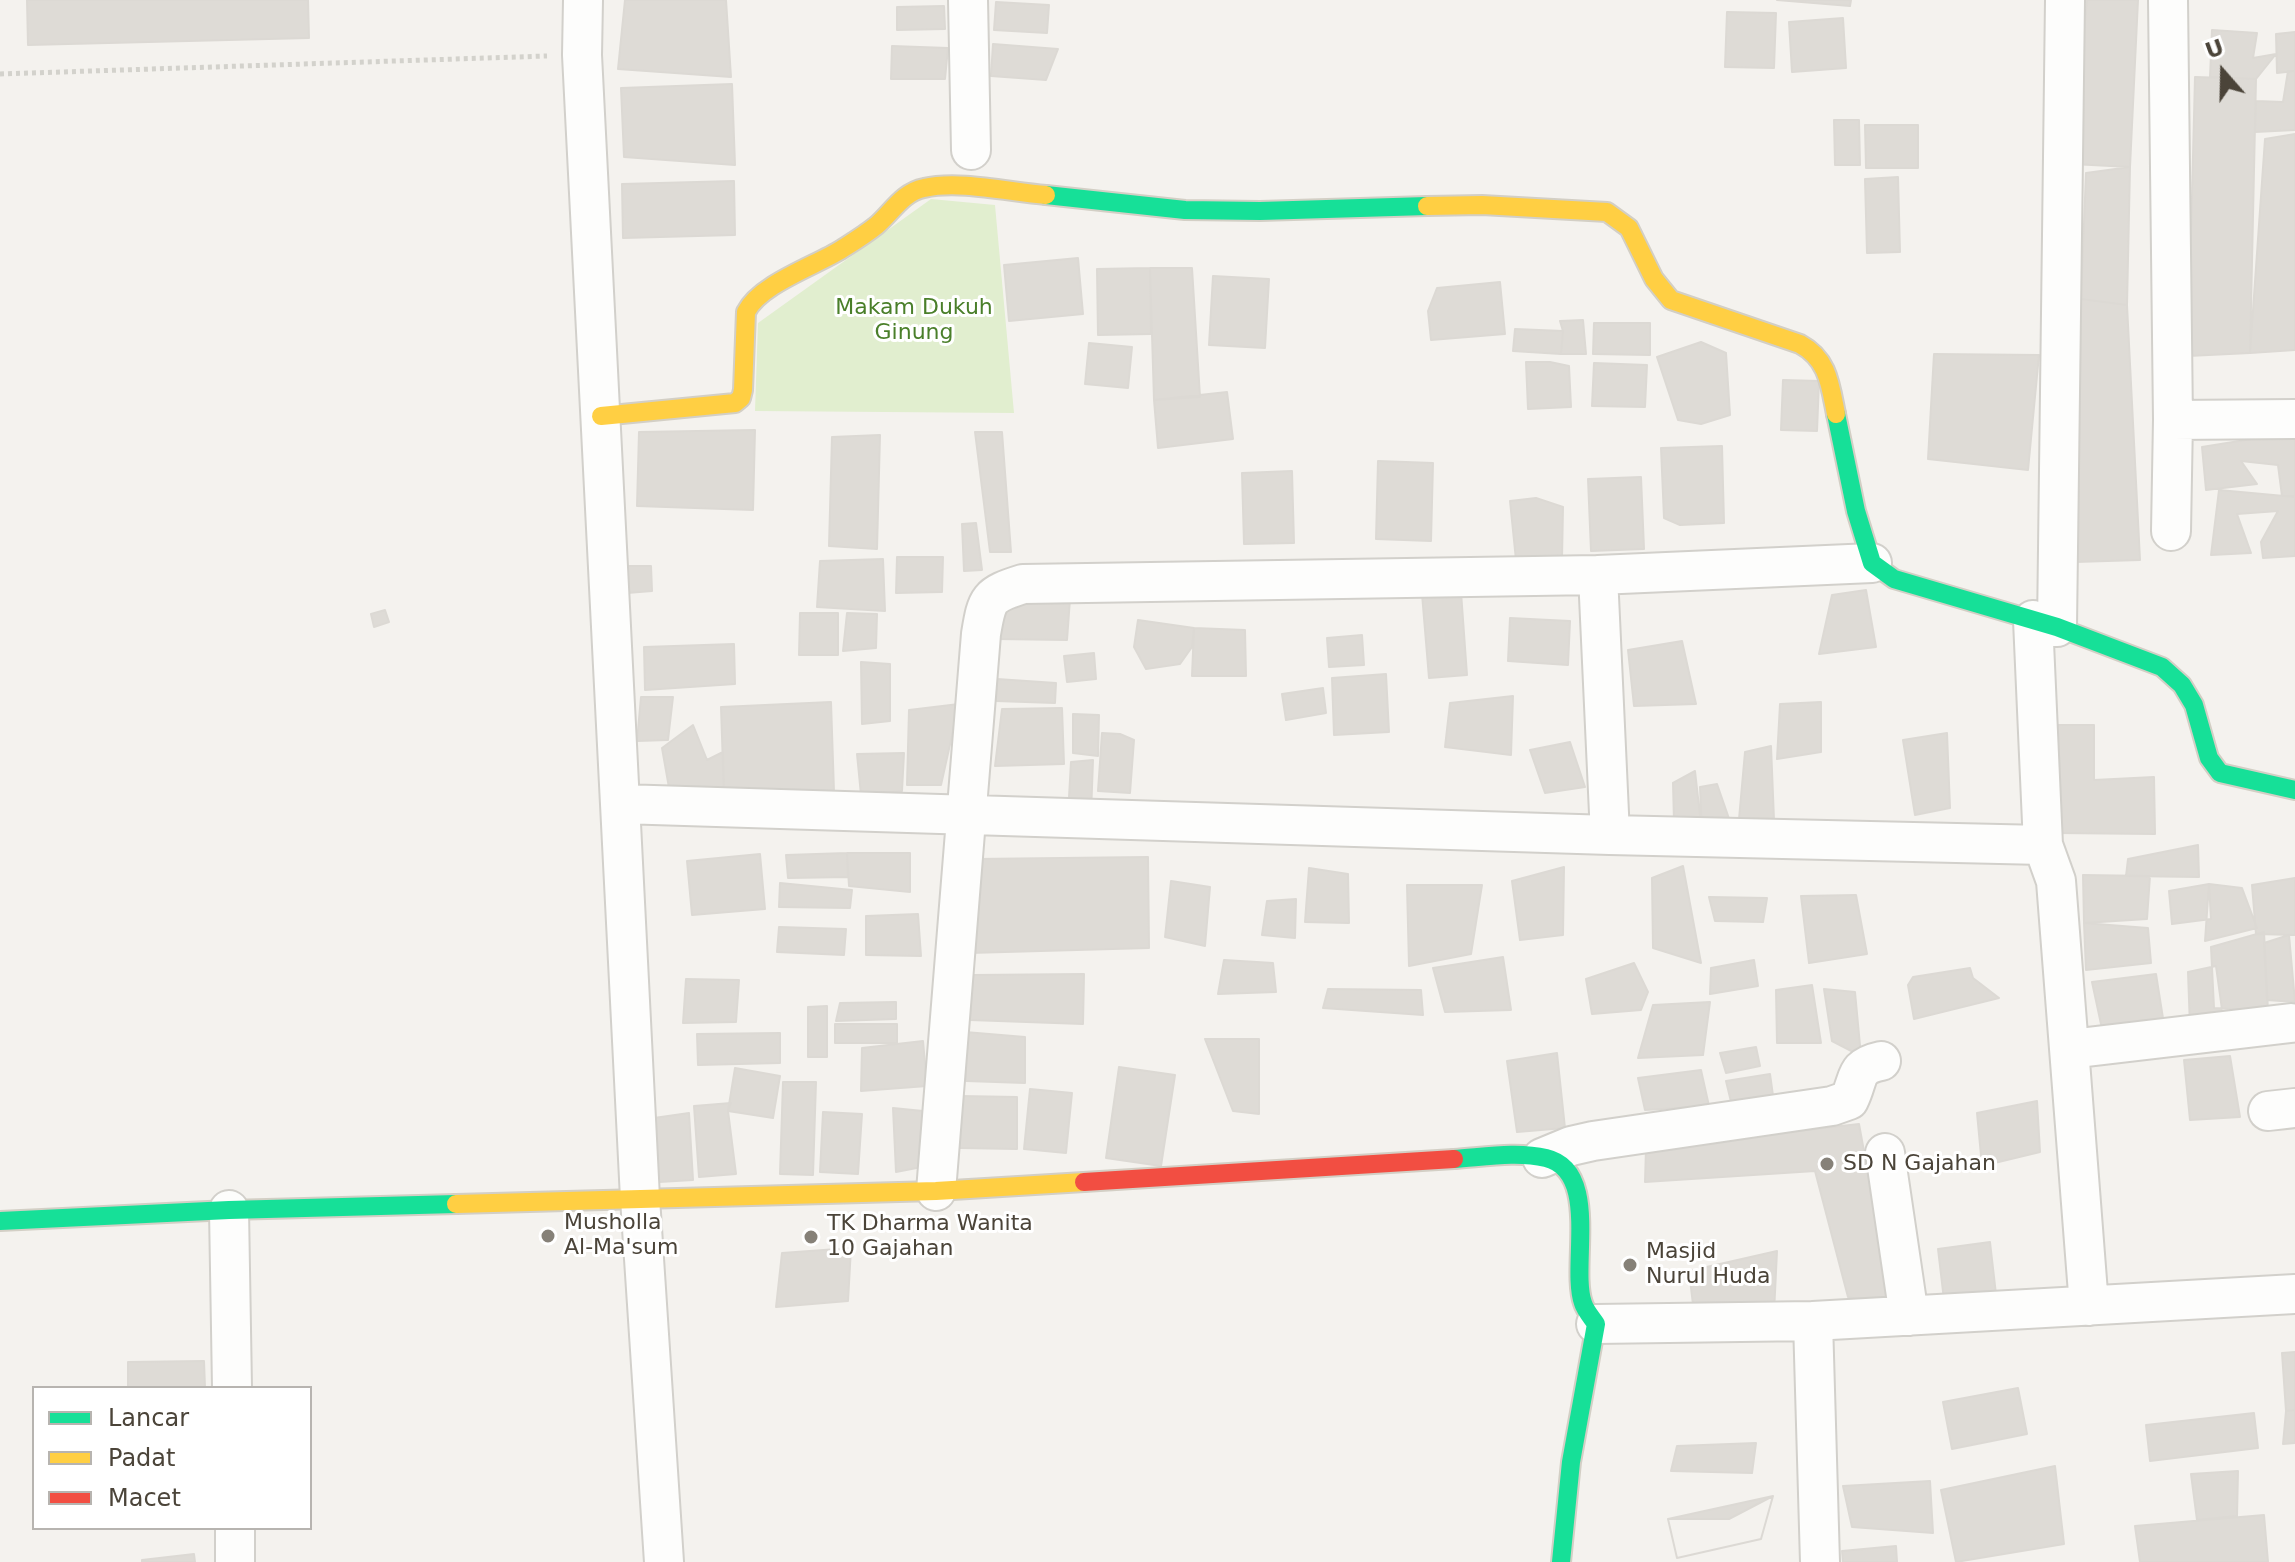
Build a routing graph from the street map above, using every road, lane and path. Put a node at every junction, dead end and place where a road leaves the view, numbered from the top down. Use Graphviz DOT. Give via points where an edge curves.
graph roads {
  1 [pos="583,0"];
  2 [pos="968,0"];
  3 [pos="2065,0"];
  4 [pos="2168,0"];
  5 [pos="582,55"];
  6 [pos="0,74"];
  7 [pos="971,150"];
  8 [pos="601,416"];
  9 [pos="2295,419"];
  10 [pos="2173,420"];
  11 [pos="2171,531"];
  12 [pos="1872,563"];
  13 [pos="1598,575"];
  14 [pos="2045,623"];
  15 [pos="2295,790"];
  16 [pos="621,804"];
  17 [pos="966,816"];
  18 [pos="1610,835"];
  19 [pos="2043,845"];
  20 [pos="2291,1023"];
  21 [pos="2070,1049"];
  22 [pos="1881,1061"];
  23 [pos="1885,1153"];
  24 [pos="1542,1158"];
  25 [pos="936,1191"];
  26 [pos="640,1198"];
  27 [pos="229,1210"];
  28 [pos="0,1221"];
  29 [pos="2295,1294"];
  30 [pos="2089,1306"];
  31 [pos="1909,1316"];
  32 [pos="1813,1321"];
  33 [pos="1596,1324"];
  34 [pos="232,1386"];
  35 [pos="235,1530"];
  36 [pos="235,1562"];
  37 [pos="664,1562"];
  38 [pos="1561,1562"];
  39 [pos="1820,1562"];
  1 -- 5 [label="street"];
  2 -- 7 [label="street"];
  3 -- 14 [label="street"];
  4 -- 10 [label="street"];
  5 -- 6 [label="path"];
  5 -- 8 [label="street"];
  8 -- 12 [label="street" via="735,403 743,390 750,304 842,249 921,188 947,185 1185,210 1482,205 1607,212 1628,227 1660,291 1671,300 1815,352 1828,372"];
  8 -- 16 [label="street"];
  9 -- 10 [label="street"];
  10 -- 11 [label="street"];
  12 -- 13 [label="street"];
  12 -- 14 [label="street" via="1894,579"];
  13 -- 17 [label="street" via="1023,584 997,592 985,607 981,634"];
  13 -- 18 [label="street"];
  14 -- 15 [label="street" via="2162,667 2194,705 2209,758 2220,773"];
  14 -- 19 [label="street"];
  16 -- 17 [label="street"];
  16 -- 26 [label="street"];
  17 -- 18 [label="street"];
  17 -- 25 [label="street"];
  18 -- 19 [label="street"];
  19 -- 21 [label="street" via="2056,881"];
  20 -- 21 [label="street"];
  21 -- 30 [label="street"];
  22 -- 24 [label="street" via="1865,1064 1849,1100 1832,1106 1593,1141"];
  23 -- 31 [label="street"];
  24 -- 25 [label="street" via="1520,1155"];
  24 -- 33 [label="street" via="1552,1159 1570,1174 1579,1198 1581,1291"];
  25 -- 26 [label="street"];
  26 -- 27 [label="street"];
  26 -- 37 [label="street"];
  27 -- 28 [label="street"];
  27 -- 34 [label="street"];
  29 -- 30 [label="street"];
  30 -- 31 [label="street"];
  31 -- 32 [label="street"];
  32 -- 33 [label="street"];
  32 -- 39 [label="street"];
  33 -- 38 [label="street" via="1571,1462"];
  35 -- 36 [label="street"];
}
